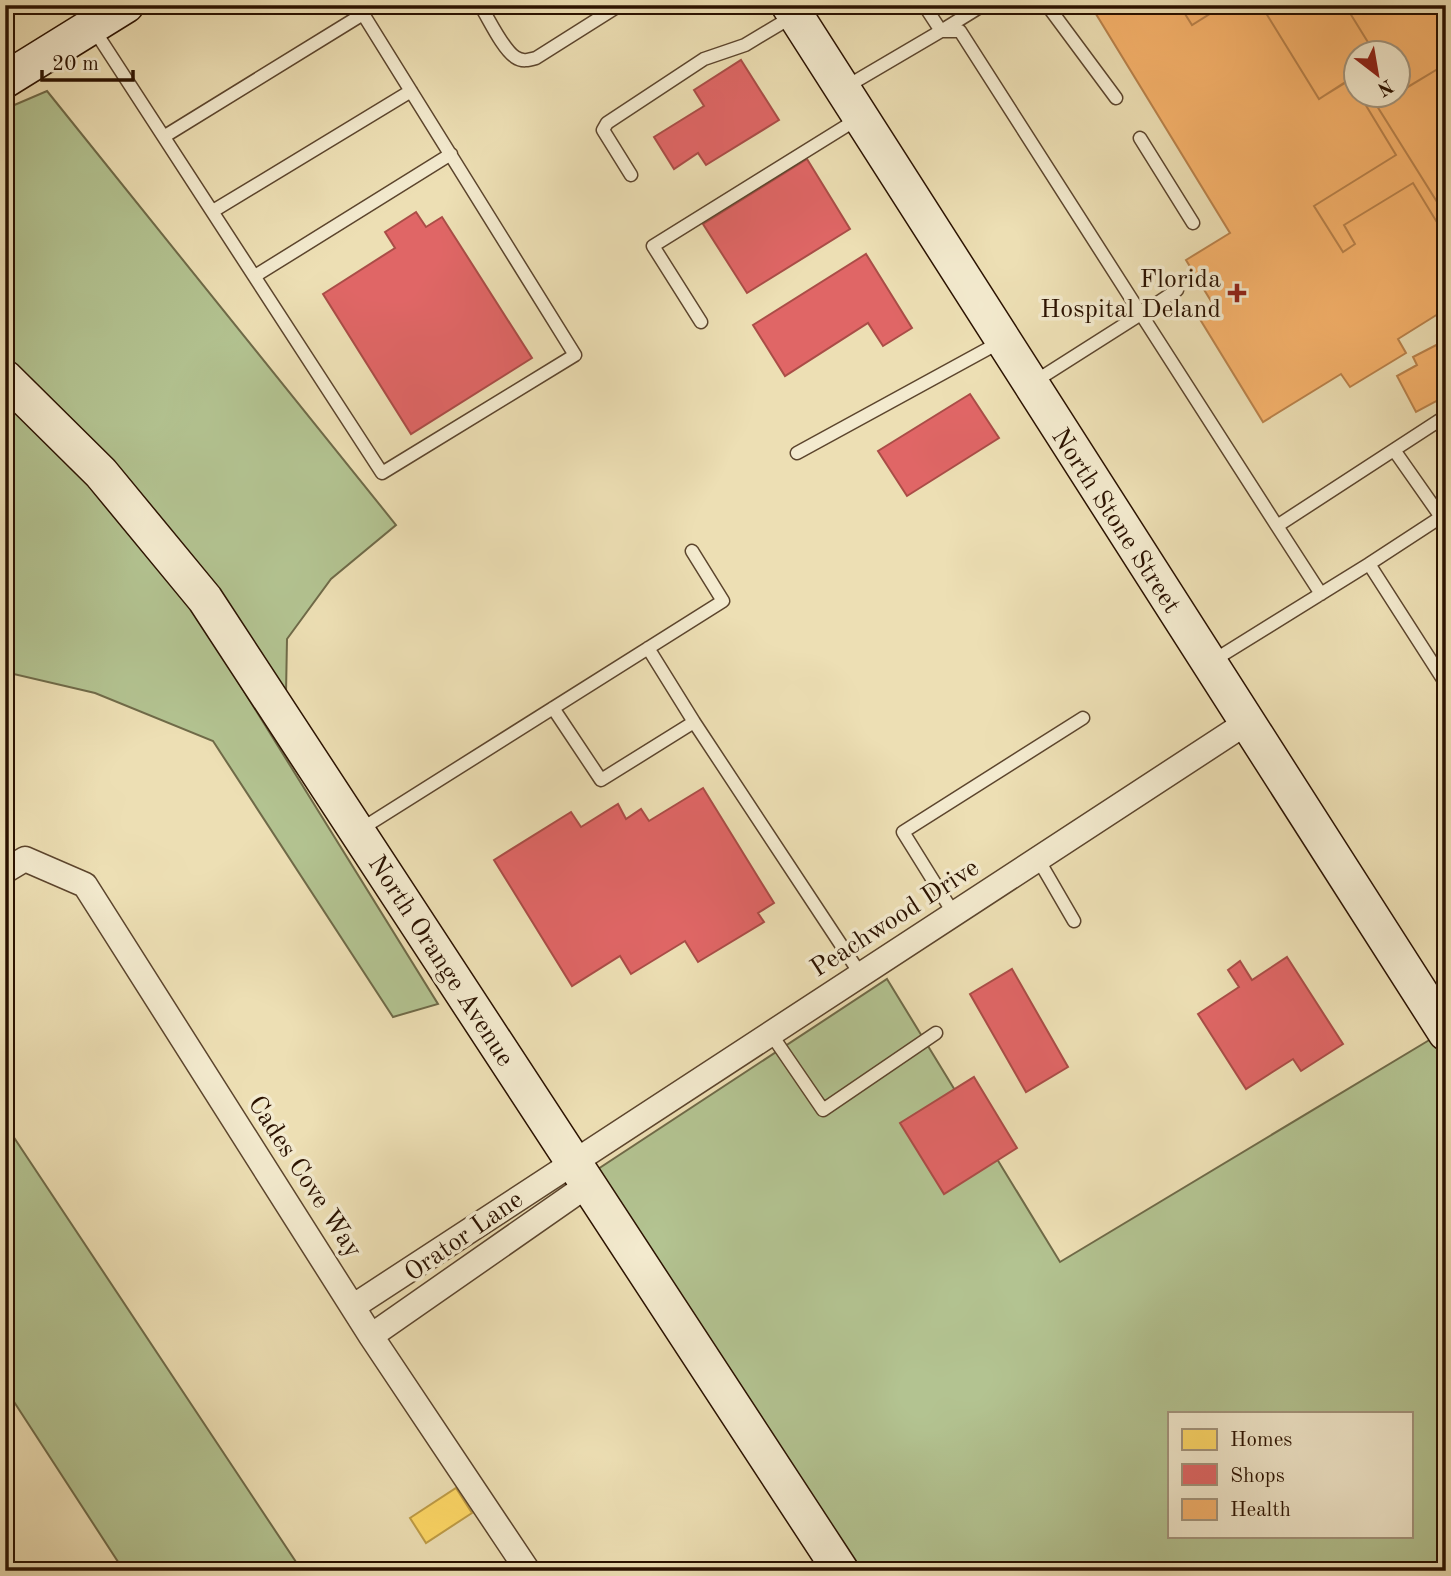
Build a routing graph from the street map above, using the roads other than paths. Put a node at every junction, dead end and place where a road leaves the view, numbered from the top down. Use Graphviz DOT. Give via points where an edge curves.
graph roads {
  1 [pos="126,5"];
  2 [pos="480,5"];
  3 [pos="620,5"];
  4 [pos="925,5"];
  5 [pos="982,5"];
  6 [pos="1047,5"];
  7 [pos="792,10"];
  8 [pos="86,15"];
  9 [pos="940,31"];
  10 [pos="5,80"];
  11 [pos="411,91"];
  12 [pos="1116,98"];
  13 [pos="850,104"];
  14 [pos="164,136"];
  15 [pos="1140,138"];
  16 [pos="450,154"];
  17 [pos="631,175"];
  18 [pos="213,211"];
  19 [pos="1193,223"];
  20 [pos="255,276"];
  21 [pos="1177,290"];
  22 [pos="1141,314"];
  23 [pos="701,322"];
  24 [pos="1002,341"];
  25 [pos="5,378"];
  26 [pos="1030,385"];
  27 [pos="1446,416"];
  28 [pos="1394,450"];
  29 [pos="797,453"];
  30 [pos="1444,519"];
  31 [pos="1277,526"];
  32 [pos="692,551"];
  33 [pos="1369,564"];
  34 [pos="1321,594"];
  35 [pos="649,648"];
  36 [pos="1208,664"];
  37 [pos="1446,684"];
  38 [pos="553,708"];
  39 [pos="1083,718"];
  40 [pos="694,722"];
  41 [pos="1247,723"];
  42 [pos="358,831"];
  43 [pos="1038,859"];
  44 [pos="5,871"];
  45 [pos="954,914"];
  46 [pos="1074,920"];
  47 [pos="861,975"];
  48 [pos="936,1033"];
  49 [pos="1446,1033"];
  50 [pos="771,1034"];
  51 [pos="582,1173"];
  52 [pos="354,1306"];
  53 [pos="371,1336"];
  54 [pos="528,1571"];
  55 [pos="841,1571"];
  1 -- 8 [label="street"];
  2 -- 3 [label="lane" via="508,49 526,61"];
  4 -- 9 [label="lane"];
  5 -- 9 [label="lane"];
  6 -- 12 [label="lane"];
  7 -- 13 [label="street, North Stone Street"];
  7 -- 17 [label="lane" via="745,45 704,59 607,122 603,130"];
  8 -- 10 [label="street"];
  8 -- 14 [label="lane"];
  9 -- 13 [label="lane"];
  9 -- 22 [label="lane" via="960,31"];
  11 -- 14 [label="lane" via="363,14"];
  11 -- 16 [label="lane"];
  11 -- 18 [label="lane"];
  13 -- 23 [label="lane" via="653,246"];
  13 -- 24 [label="street, North Stone Street"];
  14 -- 18 [label="lane"];
  15 -- 19 [label="lane"];
  16 -- 20 [label="lane"];
  16 -- 20 [label="lane" via="575,355 382,472"];
  18 -- 20 [label="lane"];
  21 -- 22 [label="lane"];
  22 -- 26 [label="lane"];
  22 -- 31 [label="lane"];
  24 -- 26 [label="street, North Stone Street"];
  24 -- 29 [label="lane"];
  25 -- 42 [label="street, North Orange Avenue" via="101,473 205,599"];
  26 -- 36 [label="street, North Stone Street"];
  27 -- 28 [label="lane"];
  28 -- 30 [label="lane"];
  28 -- 31 [label="lane"];
  30 -- 33 [label="lane"];
  31 -- 34 [label="lane"];
  32 -- 35 [label="lane" via="723,601"];
  33 -- 34 [label="lane"];
  33 -- 37 [label="lane"];
  34 -- 36 [label="lane"];
  35 -- 38 [label="lane"];
  35 -- 40 [label="lane"];
  36 -- 41 [label="street, North Stone Street"];
  38 -- 40 [label="lane" via="601,779"];
  38 -- 42 [label="lane"];
  39 -- 45 [label="lane" via="903,832"];
  40 -- 47 [label="lane"];
  41 -- 43 [label="street, Peachwood Drive"];
  41 -- 49 [label="street, North Stone Street"];
  42 -- 51 [label="street, North Orange Avenue"];
  43 -- 45 [label="street, Peachwood Drive"];
  43 -- 46 [label="lane"];
  44 -- 52 [label="street, Cades Cove Way" via="25,859 85,885"];
  45 -- 47 [label="street, Peachwood Drive"];
  47 -- 50 [label="street, Peachwood Drive"];
  48 -- 50 [label="lane" via="822,1110"];
  50 -- 51 [label="street, Peachwood Drive"];
  51 -- 52 [label="street, Orator Lane"];
  51 -- 53 [label="street, Orator Lane"];
  51 -- 55 [label="street, North Orange Avenue"];
  52 -- 53 [label="street, Cades Cove Way"];
  53 -- 54 [label="street, Cades Cove Way"];
}
